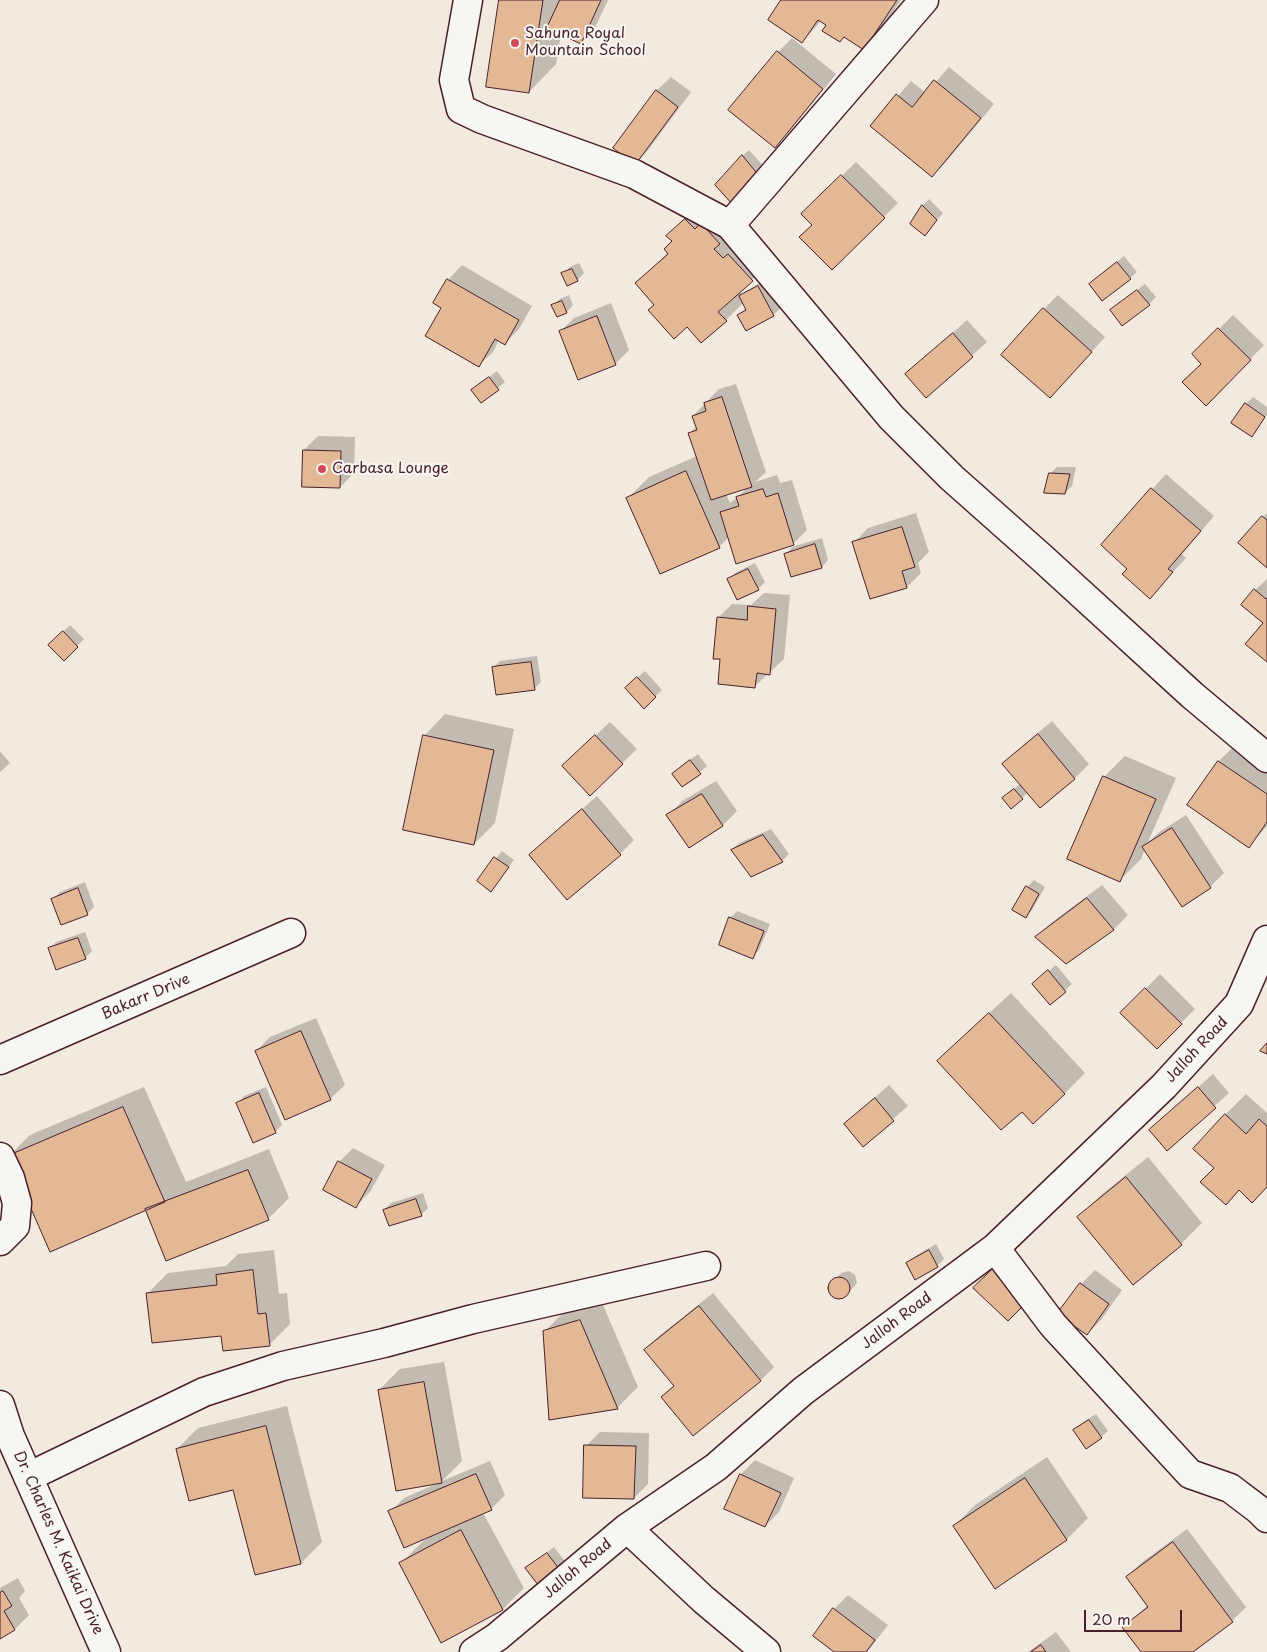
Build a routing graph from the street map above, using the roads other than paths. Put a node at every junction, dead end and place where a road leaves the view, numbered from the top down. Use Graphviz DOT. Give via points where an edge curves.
graph roads {
  1 [pos="468,0"];
  2 [pos="924,0"];
  3 [pos="730,225"];
  4 [pos="1267,758"];
  5 [pos="291,933"];
  6 [pos="1267,940"];
  7 [pos="0,1060"];
  8 [pos="0,1157"];
  9 [pos="0,1240"];
  10 [pos="995,1248"];
  11 [pos="706,1266"];
  12 [pos="0,1404"];
  13 [pos="28,1477"];
  14 [pos="1267,1518"];
  15 [pos="627,1528"];
  16 [pos="106,1652"];
  17 [pos="474,1652"];
  18 [pos="766,1652"];
  1 -- 3 [label="street" via="454,80 460,109 634,174"];
  2 -- 3 [label="street"];
  3 -- 4 [label="street" via="891,417 952,478 1192,695"];
  5 -- 7 [label="street, Bakarr Drive"];
  6 -- 10 [label="street, Jalloh Road" via="1240,1004 1164,1086"];
  8 -- 9 [label="street" via="17,1203 15,1226"];
  10 -- 14 [label="street" via="1053,1325 1190,1474 1230,1488"];
  10 -- 15 [label="street, Jalloh Road" via="803,1391 716,1467"];
  11 -- 13 [label="street" via="274,1369 204,1392"];
  12 -- 13 [label="street, Dr. Charles M. Kaikai Drive"];
  13 -- 16 [label="street, Dr. Charles M. Kaikai Drive"];
  15 -- 17 [label="street, Jalloh Road" via="497,1637"];
  15 -- 18 [label="street"];
}
